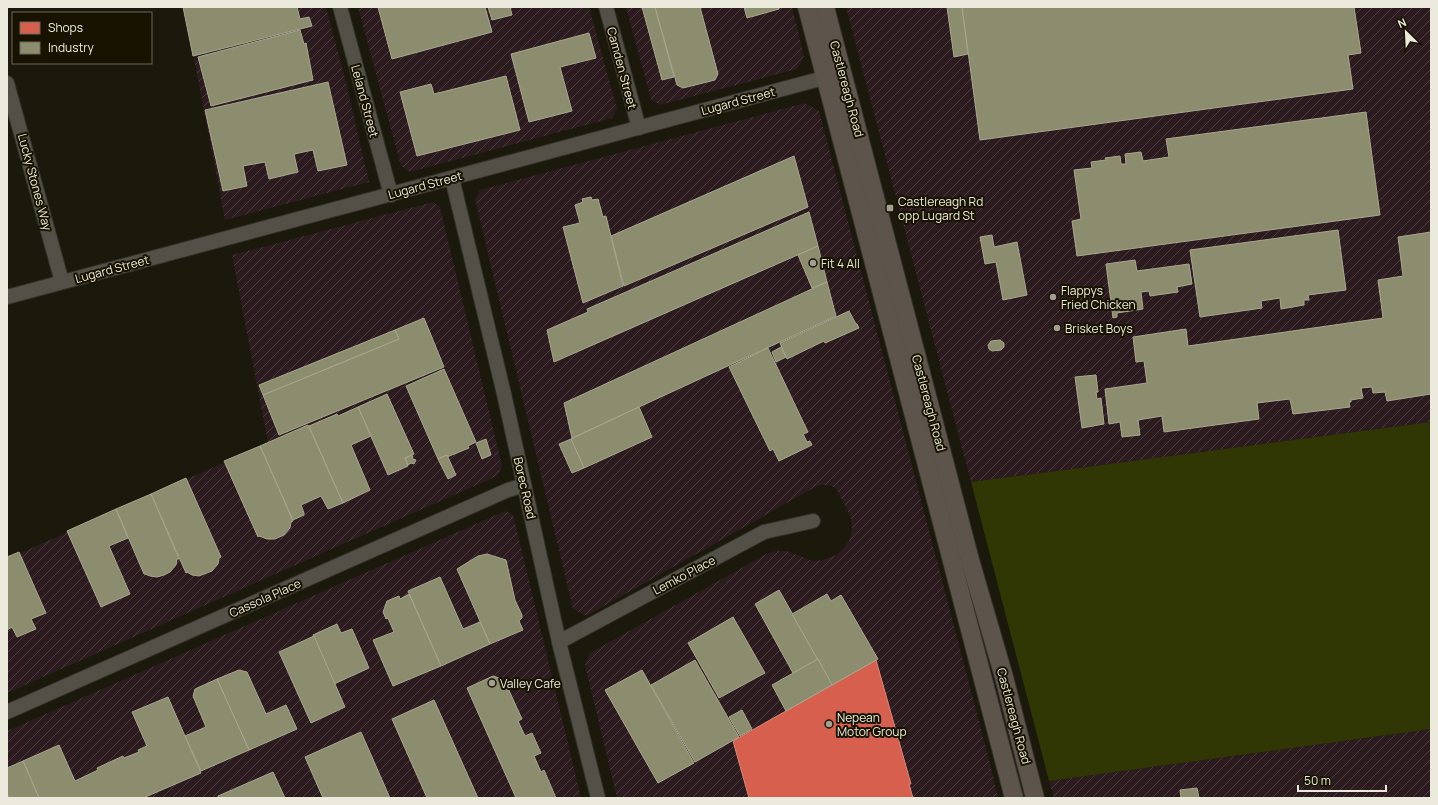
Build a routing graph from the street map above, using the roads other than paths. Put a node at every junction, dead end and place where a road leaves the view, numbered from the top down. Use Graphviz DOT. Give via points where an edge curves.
graph roads {
  1 [pos="340,7"];
  2 [pos="606,7"];
  3 [pos="807,7"];
  4 [pos="825,7"];
  5 [pos="843,73"];
  6 [pos="825,78"];
  7 [pos="7,82"];
  8 [pos="638,128"];
  9 [pos="452,178"];
  10 [pos="391,195"];
  11 [pos="62,282"];
  12 [pos="7,297"];
  13 [pos="524,485"];
  14 [pos="813,521"];
  15 [pos="559,642"];
  16 [pos="7,712"];
  17 [pos="598,798"];
  18 [pos="1014,798"];
  19 [pos="1035,798"];
  1 -- 10 [label="street, Leland Street"];
  2 -- 8 [label="street, Camden Street"];
  3 -- 6 [label="main road, Castlereagh Road"];
  4 -- 5 [label="main road, Castlereagh Road"];
  5 -- 6 [label="street, Lugard Street"];
  5 -- 19 [label="main road, Castlereagh Road" via="978,592 1004,676"];
  6 -- 8 [label="street, Lugard Street"];
  6 -- 18 [label="main road, Castlereagh Road"];
  7 -- 11 [label="street, Lucky Stones Way"];
  8 -- 9 [label="street, Lugard Street"];
  9 -- 10 [label="street, Lugard Street"];
  9 -- 13 [label="street, Borec Road"];
  10 -- 11 [label="street, Lugard Street"];
  11 -- 12 [label="street, Lugard Street"];
  13 -- 15 [label="street, Borec Road"];
  13 -- 16 [label="street, Cassola Place"];
  14 -- 15 [label="street, Lemko Place" via="764,532"];
  15 -- 17 [label="street, Borec Road"];
}
